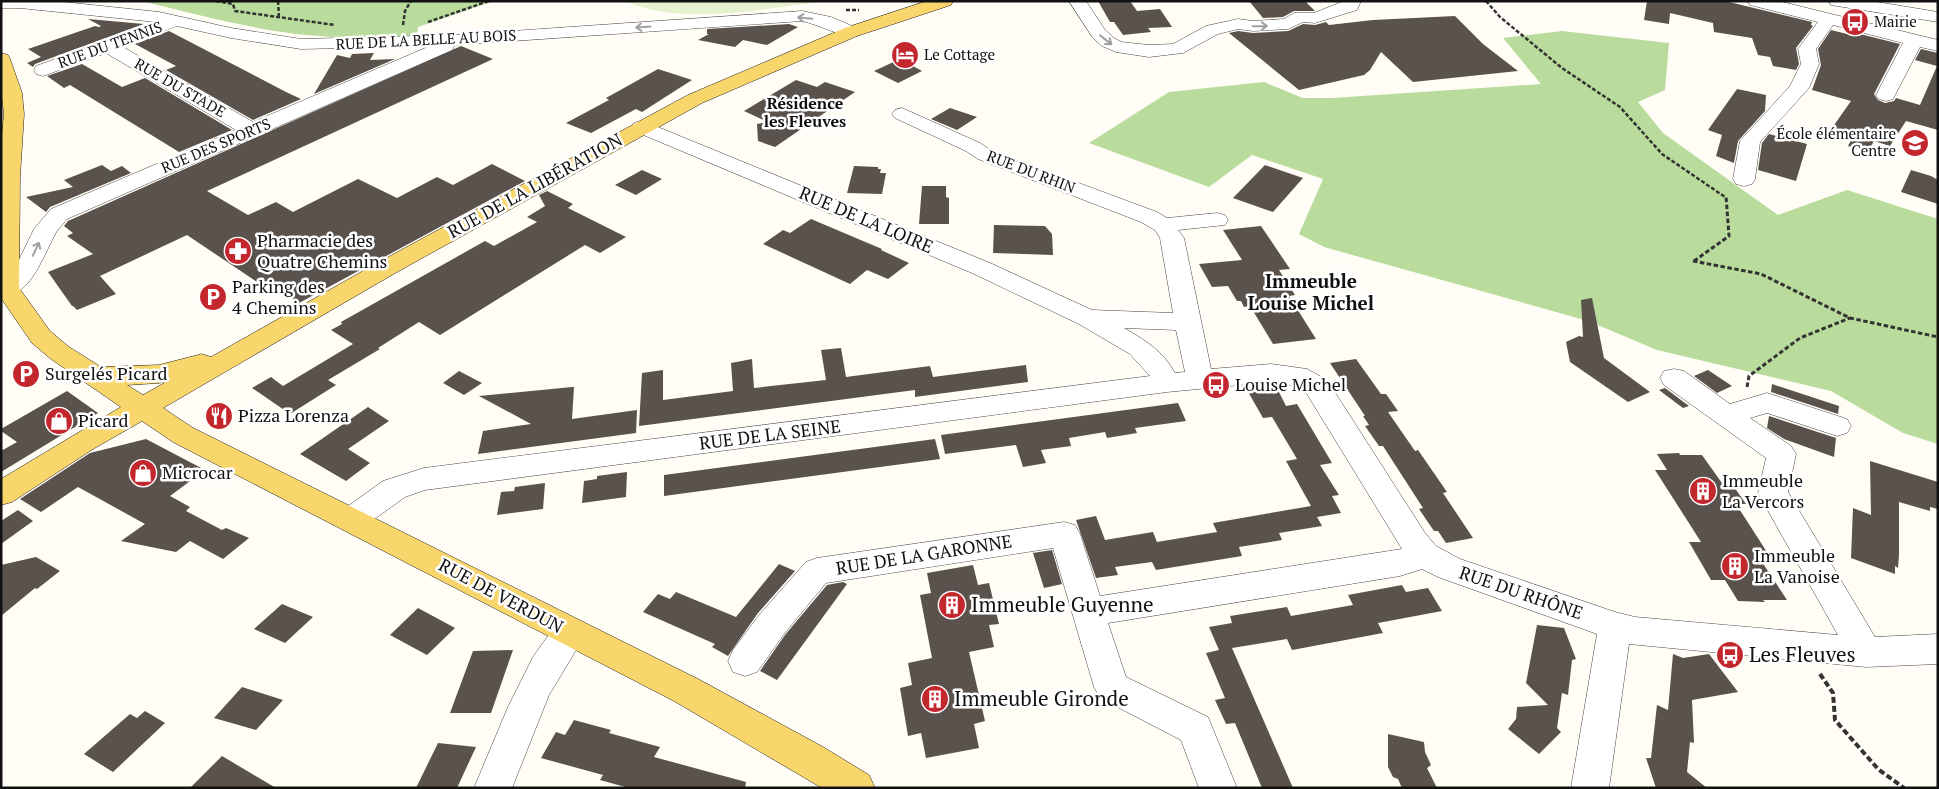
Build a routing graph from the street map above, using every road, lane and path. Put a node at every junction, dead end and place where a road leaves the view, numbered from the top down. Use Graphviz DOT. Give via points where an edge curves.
graph roads {
  1 [pos="216,1"];
  2 [pos="278,1"];
  3 [pos="410,1"];
  4 [pos="489,1"];
  5 [pos="945,1"];
  6 [pos="1077,1"];
  7 [pos="1353,1"];
  8 [pos="1486,1"];
  9 [pos="1756,1"];
  10 [pos="1837,1"];
  11 [pos="1,3"];
  12 [pos="279,17"];
  13 [pos="1938,17"];
  14 [pos="178,20"];
  15 [pos="1830,20"];
  16 [pos="336,26"];
  17 [pos="851,32"];
  18 [pos="401,37"];
  19 [pos="455,40"];
  20 [pos="1914,40"];
  21 [pos="1938,46"];
  22 [pos="105,47"];
  23 [pos="1,59"];
  24 [pos="43,70"];
  25 [pos="1886,95"];
  26 [pos="7,109"];
  27 [pos="902,114"];
  28 [pos="641,127"];
  29 [pos="253,131"];
  30 [pos="1744,179"];
  31 [pos="1725,197"];
  32 [pos="1217,220"];
  33 [pos="1163,225"];
  34 [pos="7,288"];
  35 [pos="1088,318"];
  36 [pos="1850,318"];
  37 [pos="1187,322"];
  38 [pos="285,326"];
  39 [pos="1938,337"];
  40 [pos="95,376"];
  41 [pos="1674,378"];
  42 [pos="1200,379"];
  43 [pos="1166,382"];
  44 [pos="1767,404"];
  45 [pos="143,409"];
  46 [pos="1727,415"];
  47 [pos="1837,426"];
  48 [pos="1,494"];
  49 [pos="351,520"];
  50 [pos="1426,555"];
  51 [pos="1088,612"];
  52 [pos="1615,626"];
  53 [pos="570,632"];
  54 [pos="1801,647"];
  55 [pos="1938,649"];
  56 [pos="1866,652"];
  57 [pos="745,661"];
  58 [pos="494,788"];
  59 [pos="856,788"];
  60 [pos="1218,788"];
  61 [pos="1590,788"];
  62 [pos="1904,788"];
  1 -- 12 [label="path" via="233,4 235,11"];
  2 -- 12 [label="path"];
  3 -- 18 [label="path"];
  4 -- 18 [label="path"];
  5 -- 17 [label="main road, RUE DE LA LIBÉRATION"];
  6 -- 7 [label="street, one-way" via="1099,34 1116,47 1168,51 1212,30 1238,24 1288,24 1300,17 1315,18 1339,11 1352,6"];
  8 -- 31 [label="path" via="1500,17 1562,68 1620,107 1662,154"];
  9 -- 15 [label="street"];
  10 -- 13 [label="street"];
  11 -- 14 [label="street, RUE DE LA BELLE AU BOIS" via="112,11"];
  12 -- 16 [label="path"];
  14 -- 18 [label="street, RUE DE LA BELLE AU BOIS" via="231,33 301,44"];
  14 -- 22 [label="street, RUE DU TENNIS"];
  15 -- 20 [label="street"];
  15 -- 30 [label="street" via="1806,49 1810,64 1799,88 1750,141"];
  17 -- 19 [label="street, RUE DE LA BELLE AU BOIS, one-way" via="802,16"];
  17 -- 28 [label="main road, RUE DE LA LIBÉRATION" via="742,77"];
  18 -- 19 [label="street, RUE DE LA BELLE AU BOIS"];
  19 -- 29 [label="street, RUE DES SPORTS"];
  20 -- 21 [label="street"];
  20 -- 25 [label="street"];
  22 -- 24 [label="street, RUE DU TENNIS"];
  22 -- 29 [label="street, RUE DU STADE"];
  23 -- 26 [label="main road" via="12,93"];
  26 -- 34 [label="main road"];
  27 -- 33 [label="street, RUE DU RHIN" via="985,155"];
  28 -- 35 [label="street, RUE DE LA LOIRE" via="982,268"];
  28 -- 38 [label="main road, RUE DE LA LIBÉRATION"];
  34 -- 29 [label="street, RUE DES SPORTS, one-way" via="29,265 46,229 59,214"];
  30 -- 31 [label="path"];
  31 -- 36 [label="path" via="1729,236 1693,261 1761,274"];
  32 -- 33 [label="street"];
  33 -- 37 [label="street" via="1172,238"];
  34 -- 40 [label="main road, RUE DE VERDUN" via="41,337"];
  35 -- 37 [label="street, RUE DE LA LOIRE"];
  35 -- 43 [label="street, RUE DE LA LOIRE" via="1139,348 1158,366"];
  36 -- 39 [label="path"];
  36 -- 44 [label="path" via="1800,338 1749,376 1747,392"];
  37 -- 42 [label="street"];
  38 -- 40 [label="main road" via="185,368 159,374"];
  38 -- 45 [label="main road, RUE DE LA LIBÉRATION"];
  40 -- 45 [label="main road, RUE DE VERDUN"];
  41 -- 46 [label="street"];
  42 -- 43 [label="street, RUE DE LA SEINE"];
  42 -- 50 [label="street, RUE DU RHÔNE" via="1284,373 1317,387 1403,526"];
  43 -- 49 [label="street, RUE DE LA SEINE" via="424,479 394,489"];
  44 -- 46 [label="street"];
  44 -- 47 [label="street"];
  45 -- 48 [label="main road, RUE DE LA LIBÉRATION" via="83,442"];
  45 -- 49 [label="main road, RUE DE VERDUN" via="184,435"];
  46 -- 56 [label="street" via="1781,454 1772,493"];
  49 -- 53 [label="main road, RUE DE VERDUN"];
  50 -- 51 [label="street" via="1400,563"];
  50 -- 52 [label="street, RUE DU RHÔNE" via="1482,581"];
  51 -- 57 [label="street, RUE DE LA GARONNE" via="1064,534 816,571"];
  51 -- 60 [label="street, RUE DE LA GARONNE" via="1112,687 1195,729"];
  52 -- 54 [label="street, RUE DU RHÔNE" via="1660,634"];
  52 -- 61 [label="street"];
  53 -- 58 [label="street" via="543,671"];
  53 -- 59 [label="main road, RUE DE VERDUN" via="686,690"];
  54 -- 56 [label="street, RUE DU RHÔNE"];
  54 -- 62 [label="path" via="1833,694 1835,720 1878,769"];
  55 -- 56 [label="street, RUE DU RHÔNE"];
}
